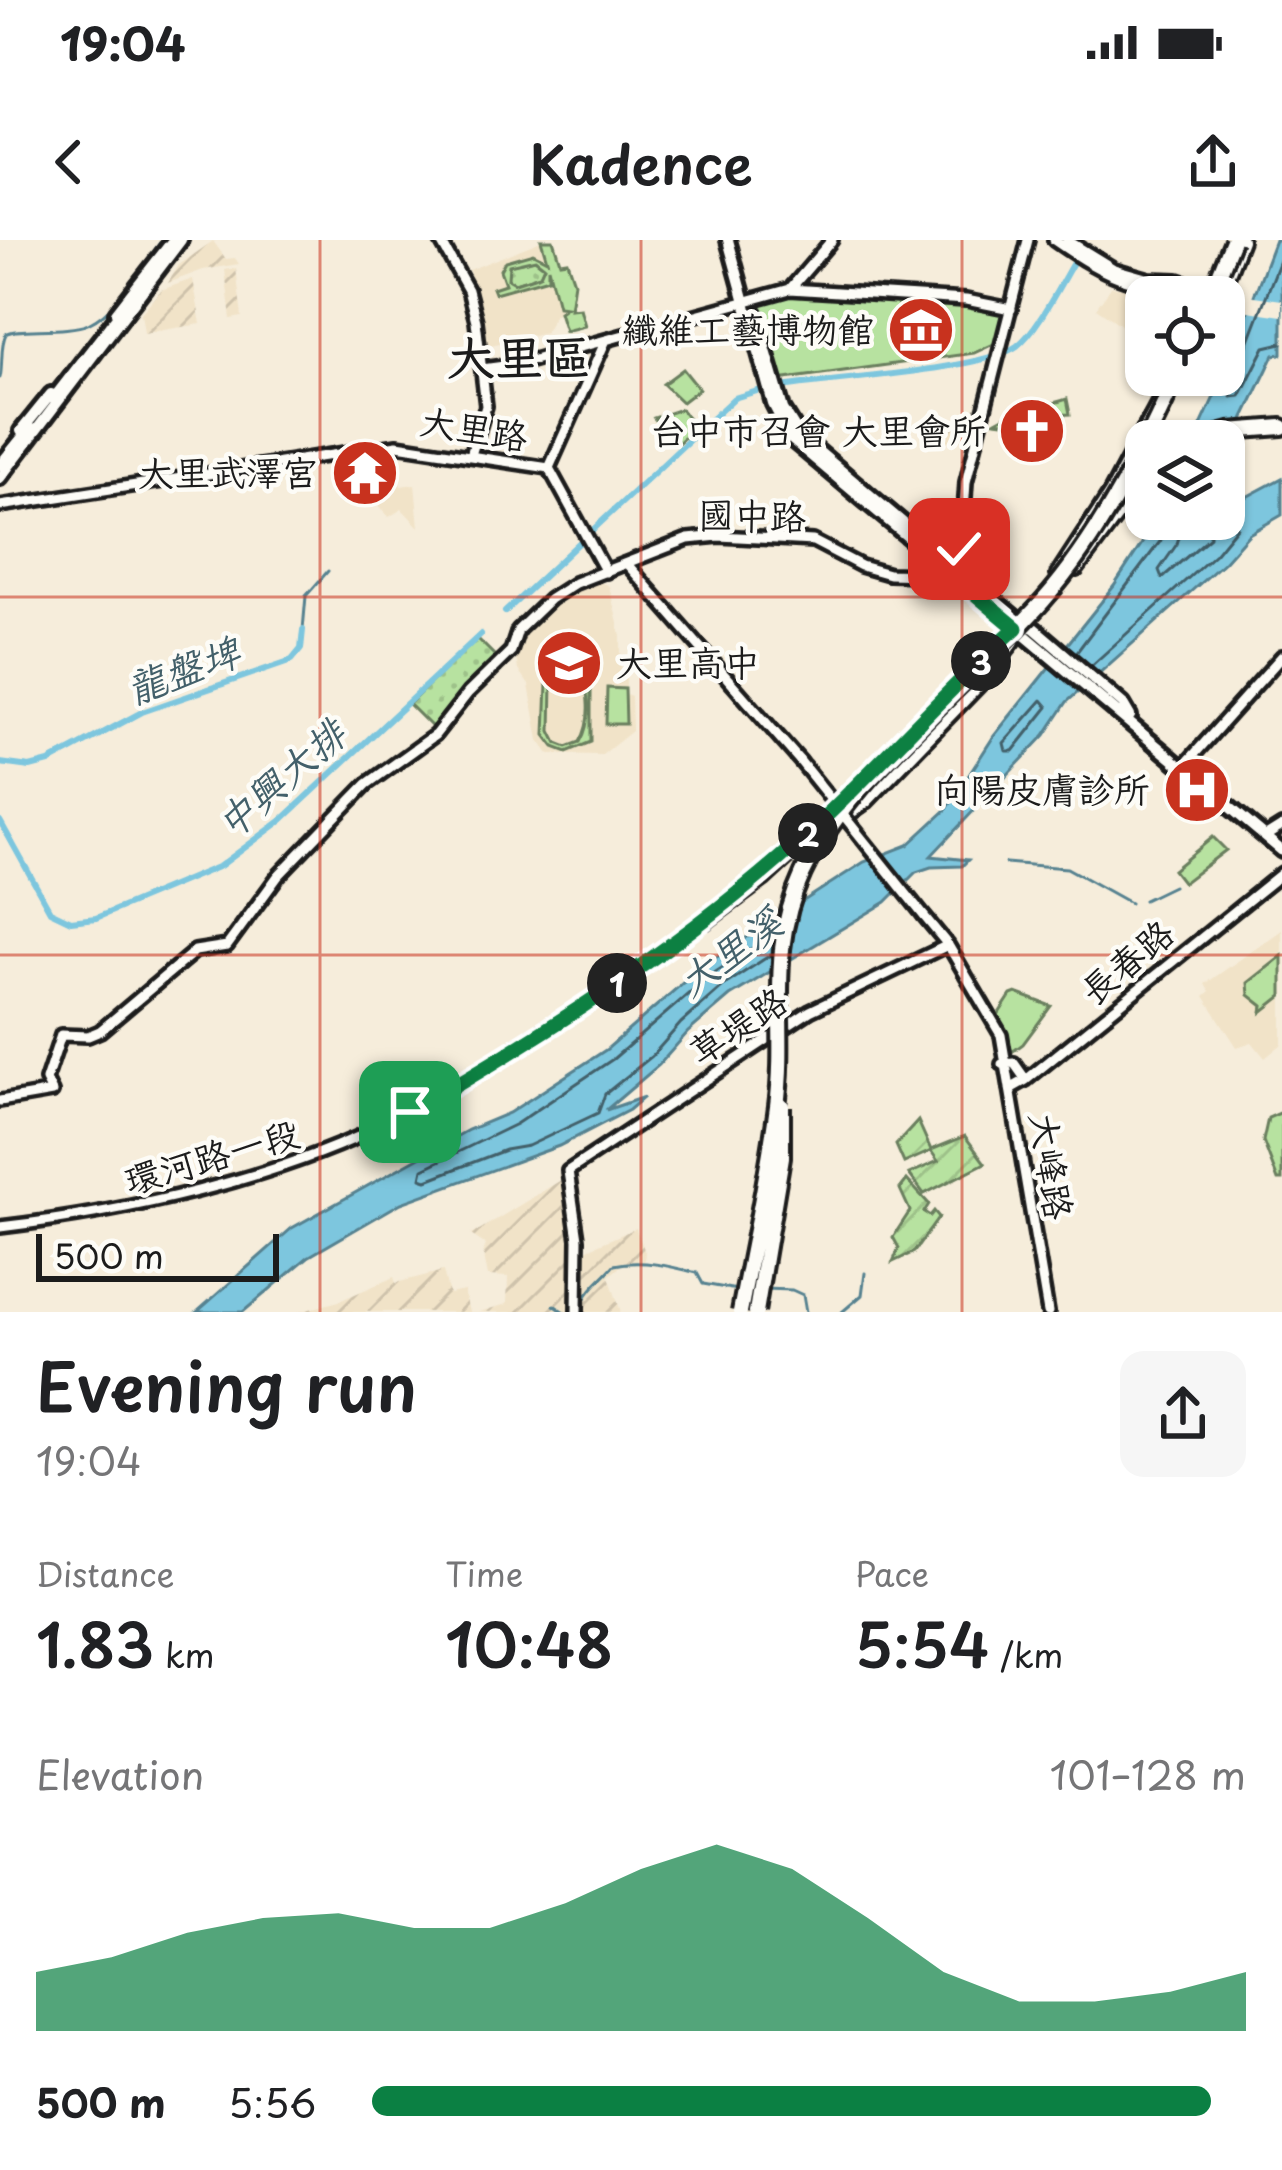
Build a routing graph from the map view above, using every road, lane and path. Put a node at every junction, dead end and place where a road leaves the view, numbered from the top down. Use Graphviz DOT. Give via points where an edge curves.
graph roads {
  1 [pos="179,240"];
  2 [pos="440,240"];
  3 [pos="732,240"];
  4 [pos="832,240"];
  5 [pos="1028,240"];
  6 [pos="1054,240"];
  7 [pos="1067,240"];
  8 [pos="1230,242"];
  9 [pos="1140,276"];
  10 [pos="1217,276"];
  11 [pos="1125,280"];
  12 [pos="790,289"];
  13 [pos="748,301"];
  14 [pos="1011,309"];
  15 [pos="606,340"];
  16 [pos="96,348"];
  17 [pos="87,366"];
  18 [pos="482,369"];
  19 [pos="74,370"];
  20 [pos="1164,396"];
  21 [pos="1166,396"];
  22 [pos="55,401"];
  23 [pos="1282,427"];
  24 [pos="1245,430"];
  25 [pos="471,455"];
  26 [pos="0,461"];
  27 [pos="549,468"];
  28 [pos="0,482"];
  29 [pos="1125,482"];
  30 [pos="1125,483"];
  31 [pos="1125,501"];
  32 [pos="0,506"];
  33 [pos="965,512"];
  34 [pos="963,531"];
  35 [pos="920,537"];
  36 [pos="627,564"];
  37 [pos="1073,567"];
  38 [pos="950,568"];
  39 [pos="606,572"];
  40 [pos="994,599"];
  41 [pos="1021,630"];
  42 [pos="1282,656"];
  43 [pos="910,738"];
  44 [pos="1184,765"];
  45 [pos="843,811"];
  46 [pos="1282,826"];
  47 [pos="1267,835"];
  48 [pos="1282,848"];
  49 [pos="1282,873"];
  50 [pos="703,922"];
  51 [pos="948,945"];
  52 [pos="780,1030"];
  53 [pos="1008,1064"];
  54 [pos="1026,1081"];
  55 [pos="1008,1090"];
  56 [pos="0,1101"];
  57 [pos="780,1106"];
  58 [pos="0,1229"];
  59 [pos="578,1312"];
  60 [pos="748,1312"];
  61 [pos="1045,1312"];
  1 -- 16 [label="main road"];
  1 -- 16 [label="main road"];
  2 -- 18 [label="street" via="472,303"];
  3 -- 13 [label="main road"];
  4 -- 12 [label="street"];
  5 -- 14 [label="street"];
  6 -- 11 [label="street"];
  7 -- 9 [label="street"];
  8 -- 10 [label="highway, bridge"];
  12 -- 13 [label="street"];
  12 -- 14 [label="street"];
  13 -- 15 [label="street"];
  13 -- 35 [label="main road" via="794,430"];
  13 -- 38 [label="main road" via="787,433"];
  14 -- 33 [label="street"];
  15 -- 18 [label="street"];
  15 -- 27 [label="street, 大里路"];
  16 -- 17 [label="main road"];
  16 -- 19 [label="main road"];
  17 -- 22 [label="main road"];
  17 -- 28 [label="main road"];
  18 -- 25 [label="street" via="486,408"];
  19 -- 22 [label="main road"];
  19 -- 26 [label="main road"];
  20 -- 41 [label="street"];
  21 -- 37 [label="highway, bridge"];
  22 -- 26 [label="main road"];
  22 -- 28 [label="main road"];
  23 -- 24 [label="highway"];
  25 -- 27 [label="street, 大里路"];
  25 -- 32 [label="street, 大里路" via="378,447"];
  27 -- 39 [label="street"];
  29 -- 37 [label="highway, bridge"];
  30 -- 41 [label="street" via="1063,582"];
  31 -- 37 [label="highway, bridge"];
  33 -- 34 [label="main road"];
  33 -- 34 [label="street"];
  34 -- 35 [label="main road"];
  34 -- 38 [label="street"];
  34 -- 40 [label="street"];
  35 -- 38 [label="main road"];
  36 -- 38 [label="street, 國中路" via="691,538 758,536 812,541 880,572"];
  36 -- 39 [label="street, 國中路"];
  36 -- 51 [label="street, 大峰路, bridge"];
  37 -- 41 [label="highway, bridge"];
  37 -- 43 [label="highway, bridge"];
  38 -- 40 [label="main road"];
  38 -- 41 [label="main road"];
  39 -- 56 [label="street, 國中路" via="550,599 518,630 435,735 367,784 227,946 195,951 100,1031 62,1035 46,1080 52,1092"];
  40 -- 41 [label="main road"];
  41 -- 44 [label="main road"];
  41 -- 45 [label="street"];
  41 -- 45 [label="highway, bridge" via="978,684"];
  41 -- 57 [label="highway, bridge" via="849,811 814,863 784,957"];
  42 -- 44 [label="street"];
  43 -- 50 [label="highway, bridge" via="774,869"];
  43 -- 57 [label="highway, bridge" via="828,828 796,889 779,957"];
  44 -- 47 [label="main road"];
  45 -- 50 [label="street, 環河路一段"];
  45 -- 58 [label="street, 環河路一段" via="674,949 404,1120 216,1188"];
  46 -- 47 [label="street"];
  47 -- 48 [label="main road"];
  49 -- 54 [label="street, 長春路"];
  50 -- 58 [label="street, 環河路一段" via="599,996 371,1131 215,1184"];
  51 -- 52 [label="street, 草堤路"];
  51 -- 53 [label="street, 大峰路"];
  52 -- 59 [label="street, 草堤路" via="568,1171"];
  52 -- 60 [label="street"];
  53 -- 54 [label="street"];
  53 -- 55 [label="street, 大峰路"];
  54 -- 55 [label="street, 長春路"];
  55 -- 61 [label="street, 大峰路"];
  57 -- 60 [label="highway, bridge" via="782,1157"];
}
